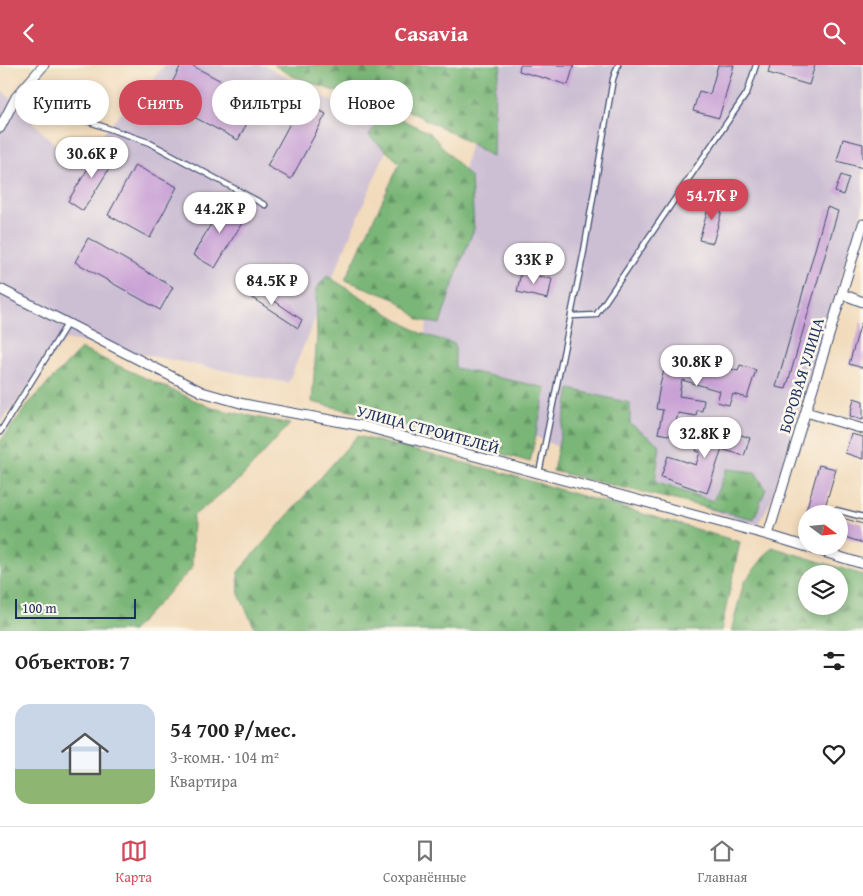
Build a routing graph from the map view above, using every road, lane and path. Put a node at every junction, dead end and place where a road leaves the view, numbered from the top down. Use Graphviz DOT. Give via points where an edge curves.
graph roads {
  1 [pos="44,65"];
  2 [pos="618,65"];
  3 [pos="756,65"];
  4 [pos="31,80"];
  5 [pos="15,99"];
  6 [pos="98,125"];
  7 [pos="0,128"];
  8 [pos="265,205"];
  9 [pos="863,224"];
  10 [pos="862,237"];
  11 [pos="0,289"];
  12 [pos="842,294"];
  13 [pos="863,301"];
  14 [pos="571,316"];
  15 [pos="67,324"];
  16 [pos="806,412"];
  17 [pos="863,429"];
  18 [pos="0,432"];
  19 [pos="539,473"];
  20 [pos="848,513"];
  21 [pos="863,517"];
  22 [pos="768,535"];
  23 [pos="798,543"];
  24 [pos="839,555"];
  25 [pos="863,564"];
  1 -- 4 [label="street"];
  2 -- 14 [label="lane"];
  3 -- 14 [label="lane" via="747,93 596,315"];
  5 -- 7 [label="street"];
  6 -- 8 [label="lane" via="148,142"];
  9 -- 10 [label="street, БОРОВАЯ УЛИЦА"];
  10 -- 12 [label="street, БОРОВАЯ УЛИЦА"];
  11 -- 15 [label="street, УЛИЦА СТРОИТЕЛЕЙ"];
  12 -- 13 [label="street"];
  12 -- 16 [label="street, БОРОВАЯ УЛИЦА"];
  14 -- 19 [label="lane"];
  15 -- 18 [label="lane"];
  15 -- 19 [label="street, УЛИЦА СТРОИТЕЛЕЙ" via="202,392 244,404 363,426"];
  16 -- 17 [label="street"];
  16 -- 22 [label="street, БОРОВАЯ УЛИЦА"];
  19 -- 22 [label="street, УЛИЦА СТРОИТЕЛЕЙ"];
  20 -- 21 [label="lane"];
  22 -- 23 [label="street, УЛИЦА СТРОИТЕЛЕЙ"];
  24 -- 25 [label="street, УЛИЦА СТРОИТЕЛЕЙ"];
}
